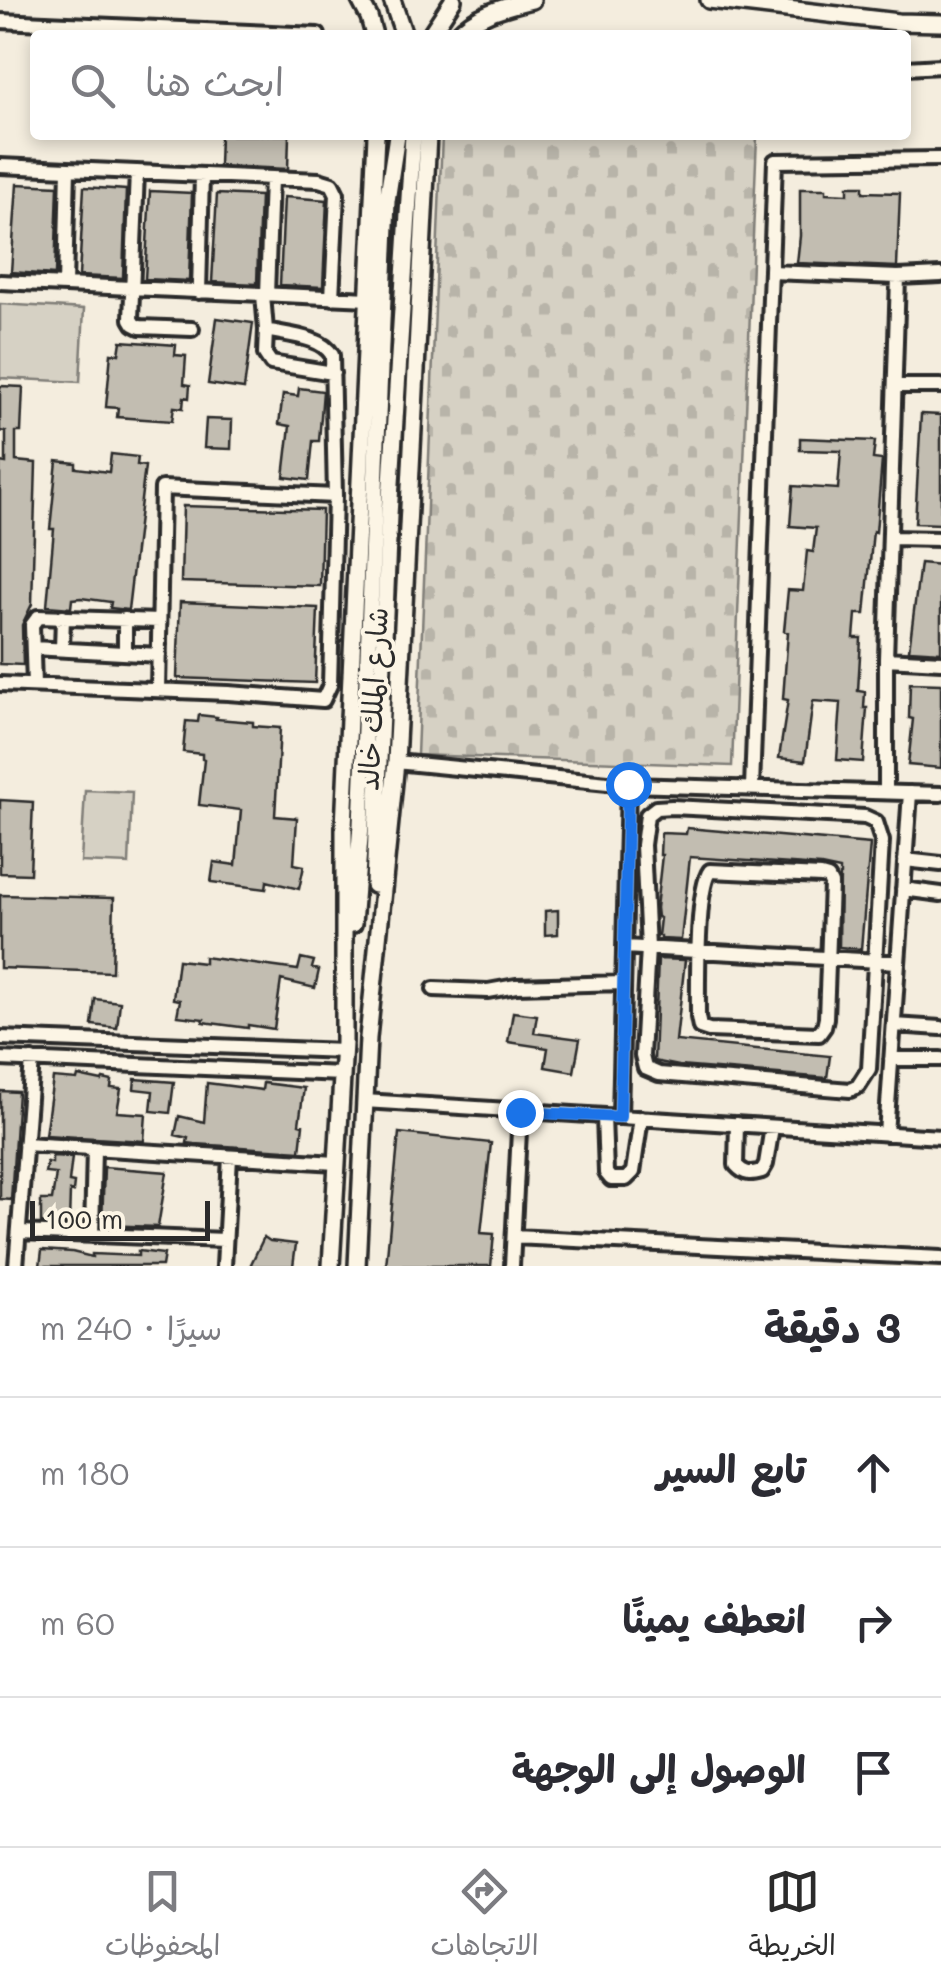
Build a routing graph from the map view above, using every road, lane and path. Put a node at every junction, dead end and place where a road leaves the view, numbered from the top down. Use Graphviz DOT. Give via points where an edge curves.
graph roads {
  1 [pos="360,0"];
  2 [pos="392,0"];
  3 [pos="453,0"];
  4 [pos="532,0"];
  5 [pos="709,0"];
  6 [pos="0,21"];
  7 [pos="941,23"];
  8 [pos="899,28"];
  9 [pos="204,30"];
  10 [pos="373,30"];
  11 [pos="402,30"];
  12 [pos="433,30"];
  13 [pos="461,30"];
  14 [pos="941,66"];
  15 [pos="911,68"];
  16 [pos="379,140"];
  17 [pos="396,140"];
  18 [pos="412,140"];
  19 [pos="428,140"];
  20 [pos="941,159"];
  21 [pos="0,166"];
  22 [pos="68,169"];
  23 [pos="137,172"];
  24 [pos="202,175"];
  25 [pos="272,178"];
  26 [pos="771,272"];
  27 [pos="941,275"];
  28 [pos="898,277"];
  29 [pos="0,282"];
  30 [pos="65,286"];
  31 [pos="132,288"];
  32 [pos="199,292"];
  33 [pos="265,295"];
  34 [pos="332,298"];
  35 [pos="369,299"];
  36 [pos="192,329"];
  37 [pos="266,330"];
  38 [pos="333,374"];
  39 [pos="895,386"];
  40 [pos="941,386"];
  41 [pos="334,496"];
  42 [pos="382,514"];
  43 [pos="890,538"];
  44 [pos="941,540"];
  45 [pos="63,617"];
  46 [pos="125,619"];
  47 [pos="159,620"];
  48 [pos="33,648"];
  49 [pos="62,650"];
  50 [pos="125,653"];
  51 [pos="158,654"];
  52 [pos="886,659"];
  53 [pos="941,662"];
  54 [pos="0,684"];
  55 [pos="34,685"];
  56 [pos="158,690"];
  57 [pos="396,762"];
  58 [pos="628,784"];
  59 [pos="752,788"];
  60 [pos="886,792"];
  61 [pos="910,793"];
  62 [pos="941,794"];
  63 [pos="905,860"];
  64 [pos="941,864"];
  65 [pos="903,889"];
  66 [pos="941,894"];
  67 [pos="624,947"];
  68 [pos="648,948"];
  69 [pos="699,951"];
  70 [pos="829,958"];
  71 [pos="874,960"];
  72 [pos="898,962"];
  73 [pos="623,983"];
  74 [pos="434,989"];
  75 [pos="894,1025"];
  76 [pos="941,1028"];
  77 [pos="0,1038"];
  78 [pos="368,1038"];
  79 [pos="344,1047"];
  80 [pos="941,1058"];
  81 [pos="0,1059"];
  82 [pos="892,1059"];
  83 [pos="32,1060"];
  84 [pos="342,1074"];
  85 [pos="364,1101"];
  86 [pos="520,1112"];
  87 [pos="604,1116"];
  88 [pos="620,1117"];
  89 [pos="642,1118"];
  90 [pos="737,1124"];
  91 [pos="772,1127"];
  92 [pos="886,1134"];
  93 [pos="941,1138"];
  94 [pos="26,1144"];
  95 [pos="94,1148"];
  96 [pos="230,1157"];
  97 [pos="336,1162"];
  98 [pos="18,1232"];
  99 [pos="92,1235"];
  100 [pos="514,1237"];
  101 [pos="225,1240"];
  102 [pos="941,1258"];
  103 [pos="16,1266"];
  104 [pos="224,1266"];
  105 [pos="331,1266"];
  106 [pos="357,1266"];
  107 [pos="512,1266"];
  1 -- 10 [label="main road"];
  2 -- 11 [label="main road"];
  3 -- 12 [label="main road"];
  4 -- 13 [label="main road"];
  5 -- 8 [label="main road"];
  6 -- 9 [label="street"];
  7 -- 8 [label="main road"];
  14 -- 15 [label="street"];
  16 -- 35 [label="main road, شارع الملك خالد"];
  17 -- 42 [label="main road" via="387,201"];
  18 -- 42 [label="main road"];
  19 -- 57 [label="main road, شارع الملك خالد"];
  20 -- 26 [label="street" via="775,162"];
  21 -- 22 [label="street"];
  22 -- 23 [label="street"];
  22 -- 30 [label="street"];
  23 -- 24 [label="street"];
  23 -- 31 [label="street"];
  24 -- 25 [label="street"];
  24 -- 32 [label="street"];
  25 -- 33 [label="street"];
  25 -- 34 [label="street" via="332,184"];
  26 -- 28 [label="street"];
  26 -- 59 [label="street"];
  27 -- 28 [label="street"];
  28 -- 39 [label="street"];
  29 -- 30 [label="street"];
  30 -- 31 [label="street"];
  31 -- 32 [label="street"];
  31 -- 36 [label="street" via="134,324"];
  32 -- 33 [label="street"];
  33 -- 34 [label="street"];
  33 -- 37 [label="street"];
  34 -- 35 [label="street"];
  35 -- 79 [label="main road, شارع الملك خالد" via="344,827"];
  37 -- 38 [label="street" via="327,347"];
  37 -- 38 [label="street" via="271,362"];
  38 -- 41 [label="street"];
  39 -- 40 [label="street"];
  39 -- 43 [label="street"];
  41 -- 47 [label="street" via="162,488"];
  41 -- 56 [label="street" via="330,685 324,700"];
  42 -- 78 [label="main road"];
  42 -- 79 [label="main road"];
  43 -- 44 [label="street"];
  43 -- 52 [label="street"];
  45 -- 46 [label="street"];
  45 -- 48 [label="street" via="35,619"];
  45 -- 49 [label="street"];
  46 -- 47 [label="street"];
  46 -- 50 [label="street"];
  47 -- 51 [label="street"];
  48 -- 49 [label="street"];
  48 -- 55 [label="street"];
  49 -- 50 [label="street"];
  50 -- 51 [label="street"];
  51 -- 56 [label="street"];
  52 -- 53 [label="street"];
  52 -- 60 [label="street"];
  54 -- 55 [label="street"];
  55 -- 56 [label="street"];
  57 -- 58 [label="street"];
  57 -- 78 [label="main road, شارع الملك خالد"];
  58 -- 59 [label="street"];
  58 -- 67 [label="street"];
  59 -- 60 [label="street"];
  60 -- 61 [label="street"];
  61 -- 62 [label="street"];
  61 -- 63 [label="street"];
  63 -- 64 [label="street"];
  63 -- 65 [label="street"];
  65 -- 66 [label="street"];
  65 -- 72 [label="street"];
  67 -- 68 [label="street"];
  67 -- 73 [label="street"];
  68 -- 69 [label="street"];
  68 -- 71 [label="street" via="645,1068 850,1090 869,1069"];
  68 -- 71 [label="street" via="644,845 646,815 656,808 865,817 876,822 882,841"];
  69 -- 70 [label="street"];
  69 -- 70 [label="street" via="698,1017 709,1030 819,1034"];
  69 -- 70 [label="street" via="710,871 822,876 831,884"];
  70 -- 71 [label="street"];
  71 -- 72 [label="street"];
  72 -- 75 [label="street"];
  73 -- 74 [label="street"];
  73 -- 88 [label="street"];
  75 -- 76 [label="street"];
  75 -- 82 [label="street"];
  77 -- 79 [label="street"];
  78 -- 85 [label="main road, شارع الملك خالد"];
  79 -- 84 [label="main road, شارع الملك خالد"];
  80 -- 82 [label="street"];
  81 -- 83 [label="street"];
  82 -- 92 [label="street"];
  83 -- 84 [label="street"];
  83 -- 94 [label="street"];
  84 -- 97 [label="main road, شارع الملك خالد"];
  85 -- 86 [label="street"];
  85 -- 106 [label="main road, شارع الملك خالد"];
  86 -- 87 [label="street"];
  86 -- 100 [label="street"];
  87 -- 88 [label="street"];
  87 -- 89 [label="street" via="606,1173 626,1179 634,1172"];
  88 -- 89 [label="street"];
  89 -- 90 [label="street"];
  90 -- 91 [label="street"];
  90 -- 91 [label="street" via="736,1165 751,1174 766,1164"];
  91 -- 92 [label="street"];
  92 -- 93 [label="street"];
  94 -- 95 [label="street"];
  94 -- 98 [label="street"];
  95 -- 96 [label="street"];
  95 -- 99 [label="street"];
  96 -- 97 [label="street"];
  96 -- 101 [label="street"];
  97 -- 105 [label="main road, شارع الملك خالد"];
  98 -- 99 [label="street"];
  98 -- 103 [label="street"];
  99 -- 101 [label="street"];
  100 -- 102 [label="street"];
  100 -- 107 [label="street"];
  101 -- 104 [label="street"];
}
